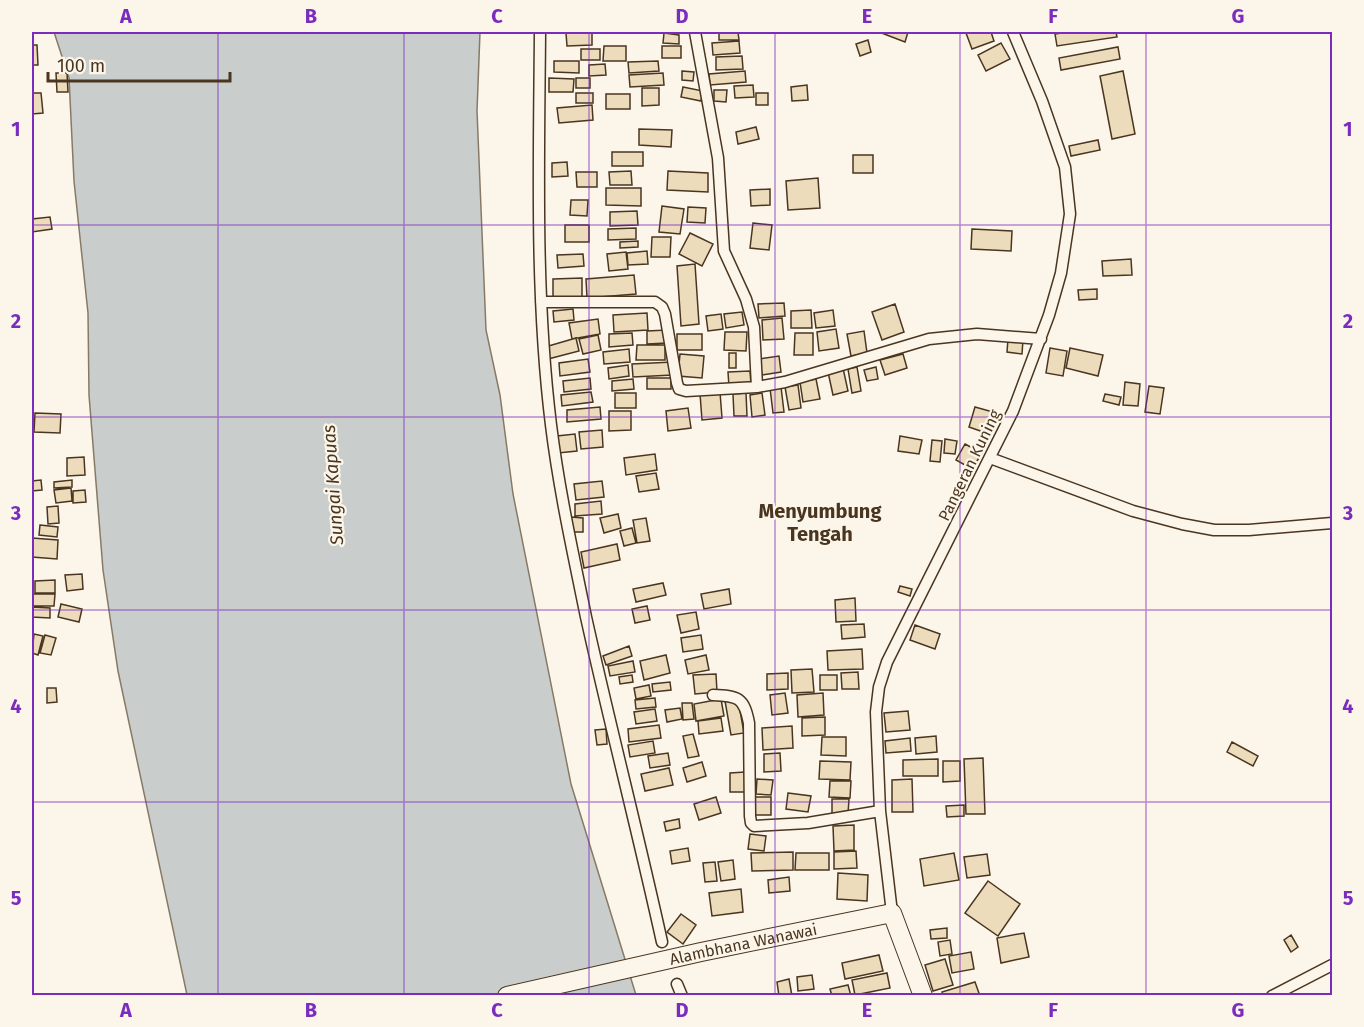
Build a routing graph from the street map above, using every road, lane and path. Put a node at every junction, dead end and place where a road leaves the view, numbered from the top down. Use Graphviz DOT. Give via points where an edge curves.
graph roads {
  1 [pos="540,32"];
  2 [pos="694,32"];
  3 [pos="1013,32"];
  4 [pos="541,302"];
  5 [pos="1041,339"];
  6 [pos="757,387"];
  7 [pos="990,458"];
  8 [pos="1332,523"];
  9 [pos="713,695"];
  10 [pos="880,811"];
  11 [pos="892,913"];
  12 [pos="662,942"];
  13 [pos="1332,965"];
  14 [pos="677,984"];
  15 [pos="507,996"];
  16 [pos="682,996"];
  17 [pos="923,996"];
  18 [pos="1272,996"];
  1 -- 4 [label="street"];
  2 -- 6 [label="street" via="718,158 724,251 754,327"];
  3 -- 5 [label="street, Pangeran Kuning" via="1042,101 1068,186 1070,214 1061,273"];
  4 -- 6 [label="street" via="655,302 665,314 679,389 694,392"];
  4 -- 12 [label="street" via="551,426 567,532"];
  5 -- 6 [label="street" via="977,334 929,339"];
  5 -- 7 [label="street, Pangeran Kuning"];
  7 -- 8 [label="street" via="1133,511 1182,524 1214,530 1250,530"];
  7 -- 10 [label="street, Pangeran Kuning" via="909,616 879,687 876,712"];
  9 -- 10 [label="street" via="740,699 747,712 750,816 754,826 808,823"];
  10 -- 11 [label="street, Pangeran Kuning"];
  11 -- 15 [label="main road, Alambhana Wanawai"];
  11 -- 17 [label="main road"];
  13 -- 18 [label="street"];
  14 -- 16 [label="street"];
}
